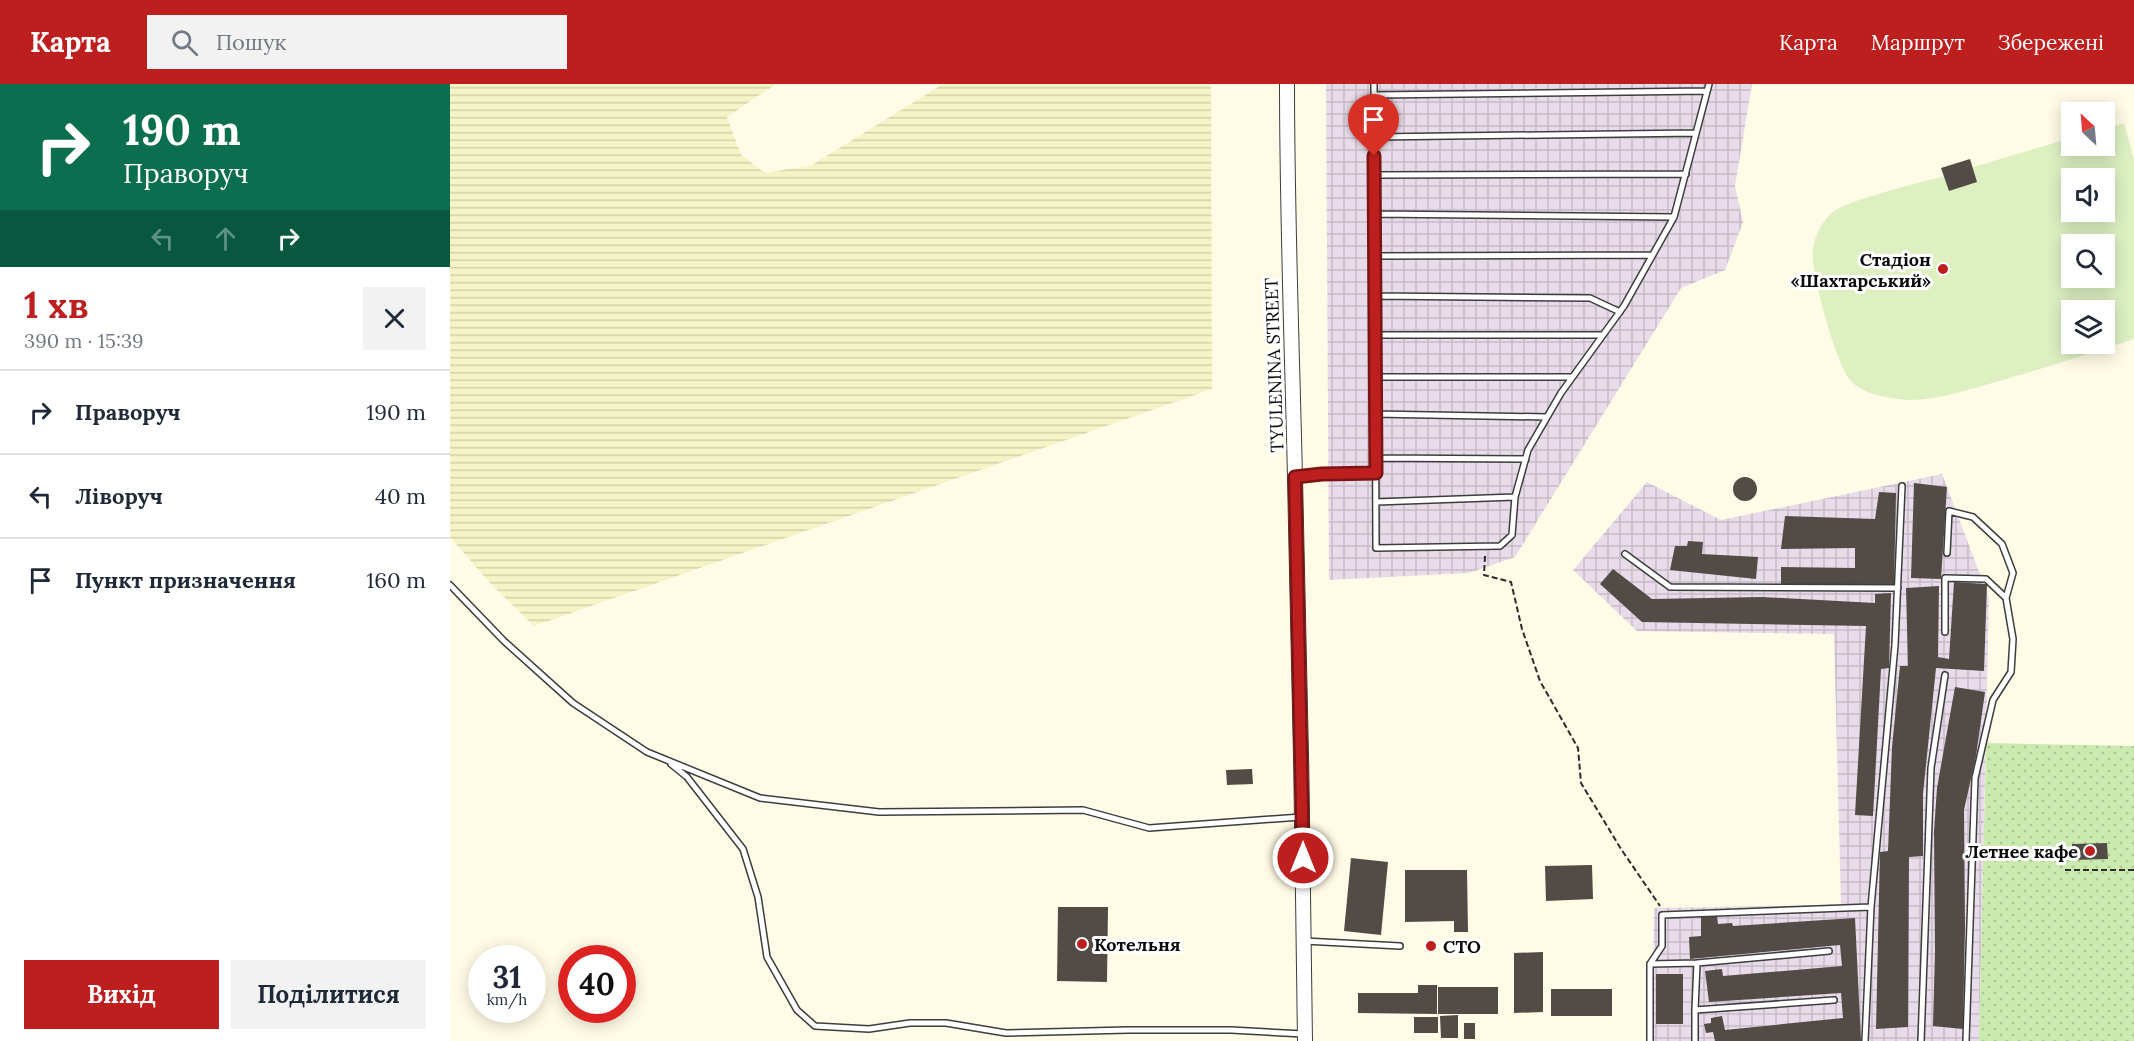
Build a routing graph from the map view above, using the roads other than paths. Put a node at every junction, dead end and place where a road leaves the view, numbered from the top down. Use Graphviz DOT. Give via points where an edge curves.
graph roads {
  1 [pos="1287,84"];
  2 [pos="1374,84"];
  3 [pos="1709,84"];
  4 [pos="1707,91"];
  5 [pos="1374,95"];
  6 [pos="1696,133"];
  7 [pos="1374,137"];
  8 [pos="1686,174"];
  9 [pos="1374,175"];
  10 [pos="1374,214"];
  11 [pos="1674,217"];
  12 [pos="1653,255"];
  13 [pos="1374,256"];
  14 [pos="1375,296"];
  15 [pos="1620,312"];
  16 [pos="1604,334"];
  17 [pos="1375,336"];
  18 [pos="1375,377"];
  19 [pos="1572,377"];
  20 [pos="1375,414"];
  21 [pos="1547,417"];
  22 [pos="1376,458"];
  23 [pos="1526,459"];
  24 [pos="1376,473"];
  25 [pos="1295,477"];
  26 [pos="1902,486"];
  27 [pos="1515,497"];
  28 [pos="1376,502"];
  29 [pos="1625,554"];
  30 [pos="1947,554"];
  31 [pos="450,585"];
  32 [pos="1898,588"];
  33 [pos="2006,598"];
  34 [pos="1945,632"];
  35 [pos="1945,675"];
  36 [pos="666,760"];
  37 [pos="1303,817"];
  38 [pos="1871,908"];
  39 [pos="1302,940"];
  40 [pos="1400,946"];
  41 [pos="1829,951"];
  42 [pos="1697,963"];
  43 [pos="1650,964"];
  44 [pos="1834,1000"];
  45 [pos="1695,1010"];
  46 [pos="1305,1038"];
  47 [pos="1650,1041"];
  48 [pos="1695,1041"];
  49 [pos="1865,1041"];
  50 [pos="1921,1041"];
  51 [pos="1966,1041"];
  1 -- 25 [label="street, TYULENINA STREET"];
  2 -- 5 [label="lane"];
  3 -- 4 [label="lane"];
  4 -- 5 [label="lane"];
  4 -- 6 [label="lane"];
  5 -- 7 [label="lane"];
  6 -- 7 [label="lane"];
  6 -- 8 [label="lane"];
  7 -- 9 [label="lane"];
  8 -- 9 [label="lane"];
  8 -- 11 [label="lane"];
  9 -- 10 [label="lane"];
  10 -- 11 [label="lane"];
  10 -- 13 [label="lane"];
  11 -- 12 [label="lane"];
  12 -- 13 [label="lane"];
  12 -- 15 [label="lane"];
  13 -- 14 [label="lane"];
  14 -- 15 [label="lane" via="1590,298"];
  14 -- 17 [label="lane"];
  15 -- 16 [label="lane"];
  16 -- 17 [label="lane"];
  16 -- 19 [label="lane"];
  17 -- 18 [label="lane"];
  18 -- 19 [label="lane"];
  18 -- 20 [label="lane"];
  19 -- 21 [label="lane"];
  20 -- 21 [label="lane"];
  20 -- 22 [label="lane"];
  21 -- 23 [label="lane"];
  22 -- 23 [label="lane"];
  22 -- 24 [label="lane"];
  23 -- 27 [label="lane"];
  24 -- 25 [label="lane"];
  24 -- 28 [label="lane"];
  25 -- 37 [label="street, TYULENINA STREET"];
  26 -- 32 [label="lane"];
  27 -- 28 [label="lane"];
  27 -- 28 [label="lane" via="1512,535 1500,546 1486,547 1376,548"];
  29 -- 32 [label="lane" via="1670,587"];
  30 -- 33 [label="lane" via="1949,511 1973,517 2002,544 2013,573"];
  31 -- 36 [label="lane" via="504,641 573,703 647,752"];
  32 -- 38 [label="lane"];
  33 -- 34 [label="lane" via="1986,579 1945,578"];
  33 -- 51 [label="lane" via="2013,639 2011,672 1993,700 1975,778"];
  35 -- 50 [label="lane" via="1931,768"];
  36 -- 37 [label="lane" via="760,798 879,812 1083,810 1149,828"];
  36 -- 46 [label="lane" via="687,777 743,849 758,897 766,957 797,1010 815,1026 869,1029 946,1023 1006,1033 1231,1030"];
  37 -- 39 [label="street, TYULENINA STREET"];
  38 -- 43 [label="lane" via="1662,915 1662,946"];
  38 -- 49 [label="lane"];
  39 -- 40 [label="lane"];
  39 -- 46 [label="street, TYULENINA STREET"];
  41 -- 42 [label="lane"];
  42 -- 43 [label="lane"];
  42 -- 45 [label="lane"];
  43 -- 47 [label="lane"];
  44 -- 45 [label="lane"];
  45 -- 48 [label="lane"];
}
